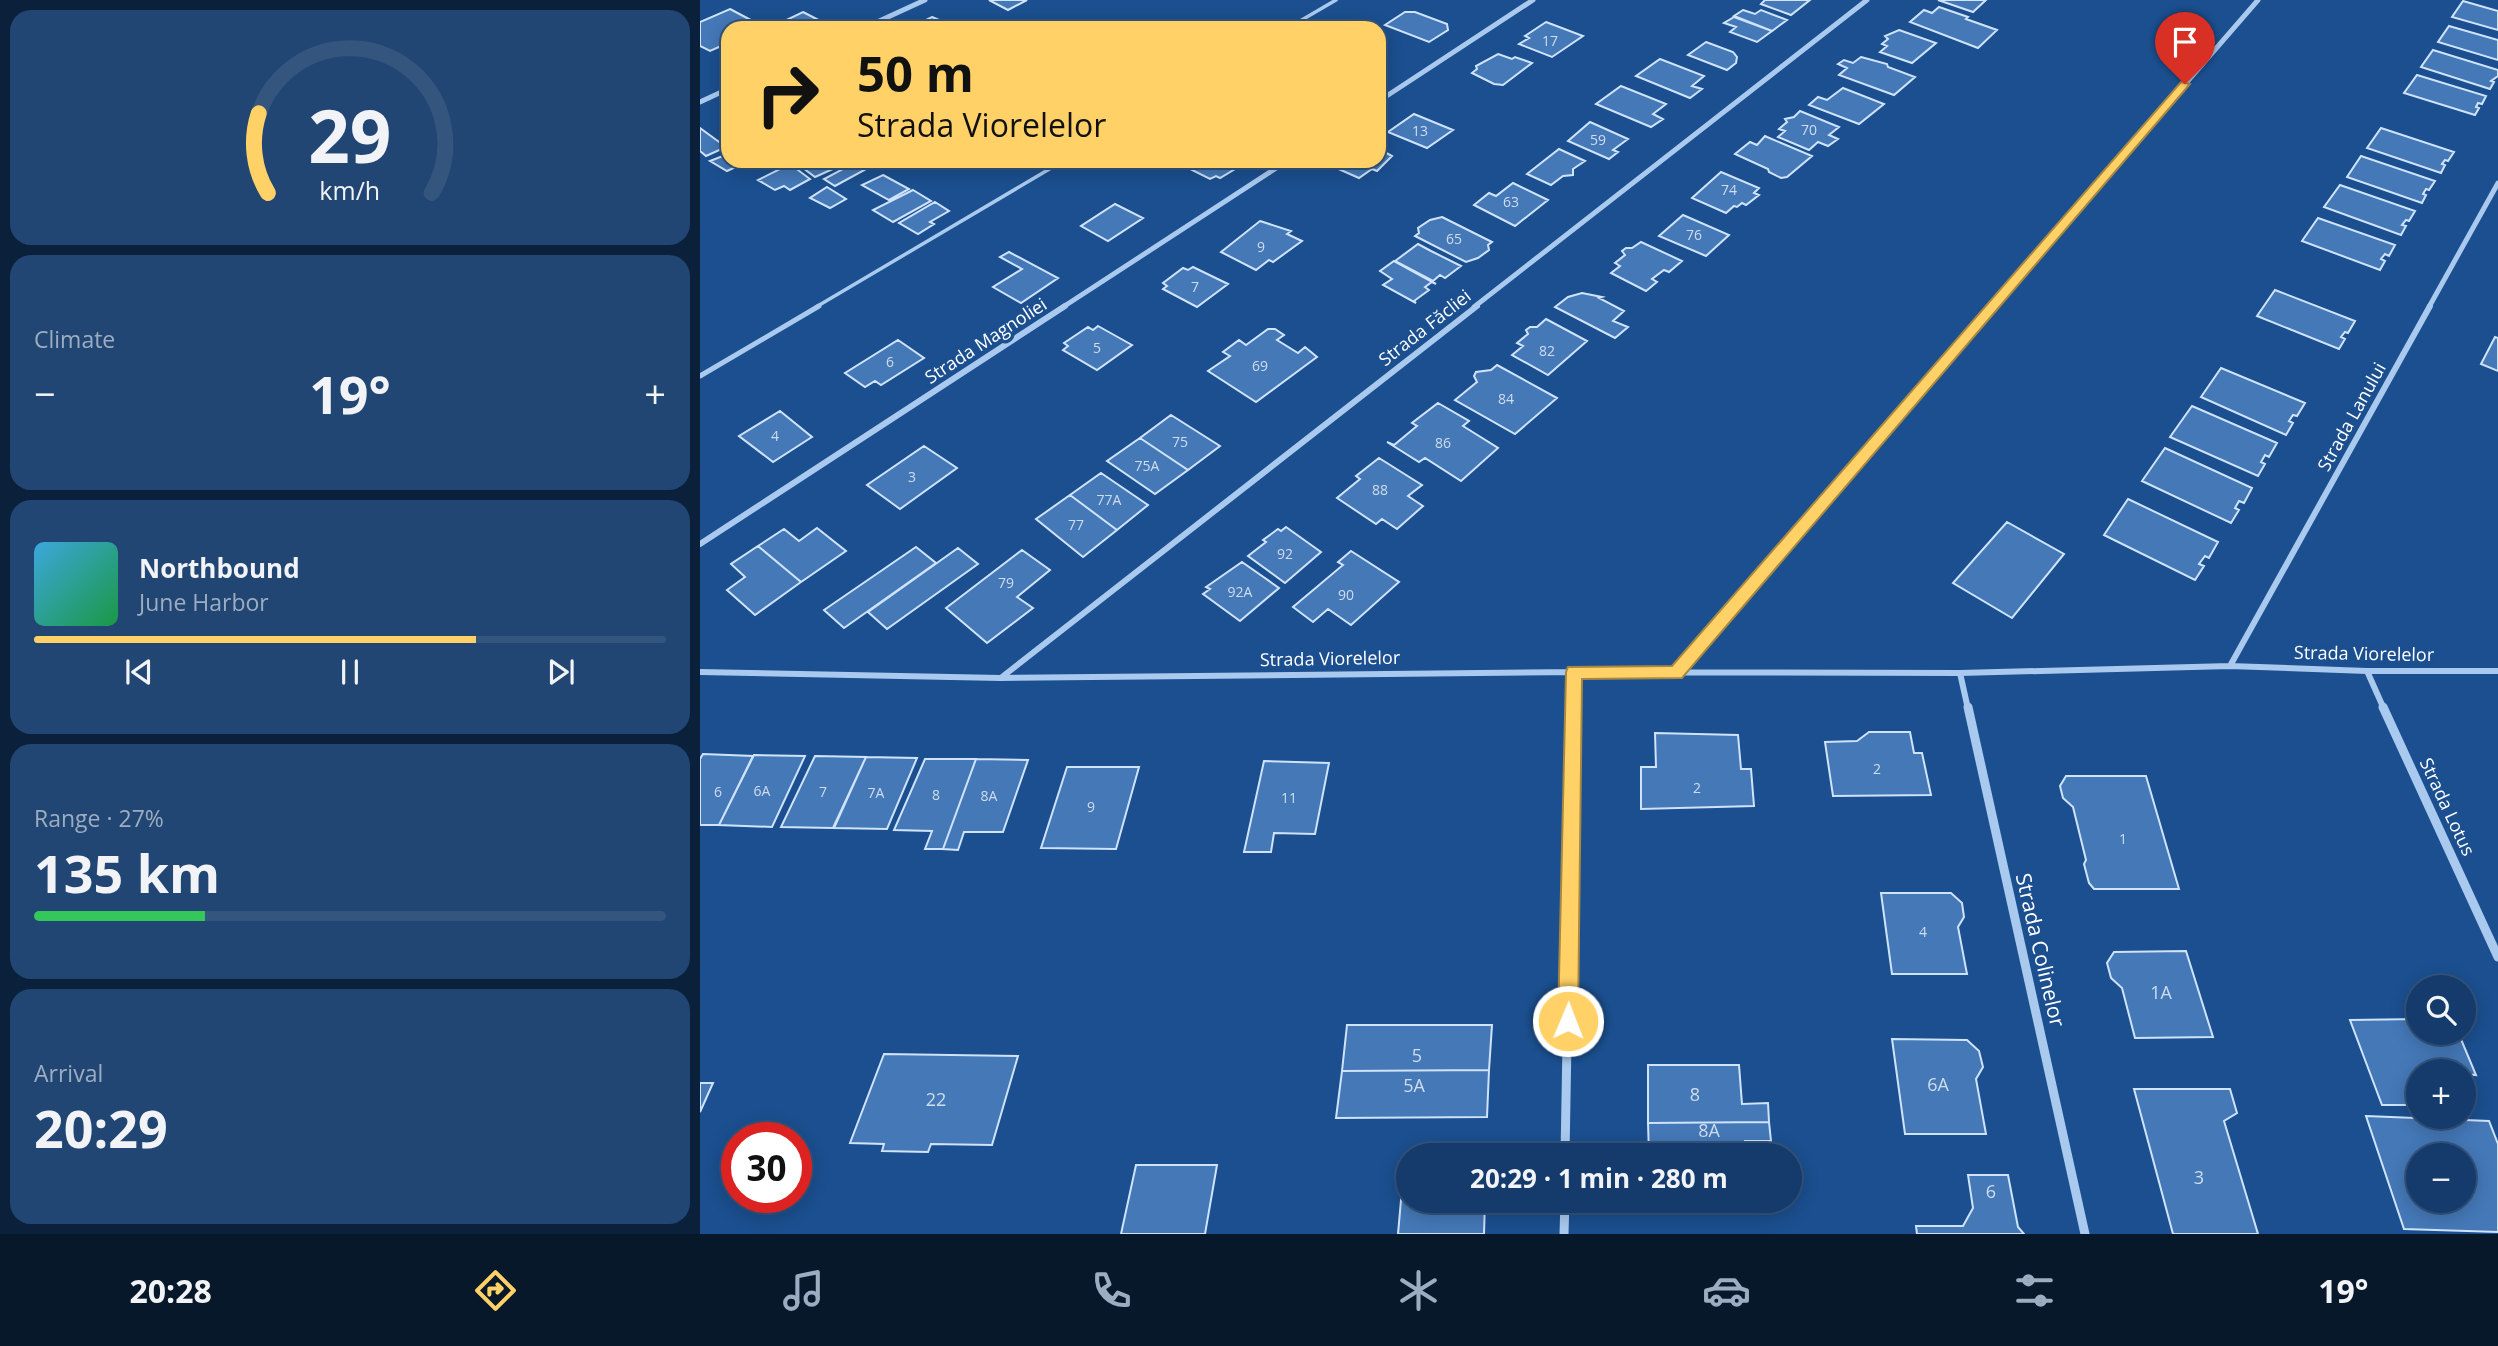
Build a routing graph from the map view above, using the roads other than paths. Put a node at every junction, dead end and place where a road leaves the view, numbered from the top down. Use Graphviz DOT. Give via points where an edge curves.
graph roads {
  1 [pos="925,0"];
  2 [pos="1336,0"];
  3 [pos="1533,0"];
  4 [pos="1867,0"];
  5 [pos="2258,0"];
  6 [pos="879,21"];
  7 [pos="1300,21"];
  8 [pos="721,92"];
  9 [pos="1386,96"];
  10 [pos="700,102"];
  11 [pos="1051,168"];
  12 [pos="1276,168"];
  13 [pos="2498,183"];
  14 [pos="700,376"];
  15 [pos="700,544"];
  16 [pos="2230,666"];
  17 [pos="2368,671"];
  18 [pos="2498,671"];
  19 [pos="700,672"];
  20 [pos="1574,672"];
  21 [pos="1676,673"];
  22 [pos="1960,674"];
  23 [pos="1001,678"];
  24 [pos="2498,957"];
  25 [pos="1565,1143"];
  26 [pos="1565,1213"];
  27 [pos="1564,1234"];
  28 [pos="2085,1234"];
  1 -- 6 [label="street"];
  2 -- 7 [label="lane"];
  3 -- 9 [label="street"];
  4 -- 23 [label="street, Strada Făcliei"];
  5 -- 21 [label="street"];
  8 -- 10 [label="street"];
  11 -- 14 [label="lane"];
  12 -- 15 [label="street, Strada Magnoliei"];
  13 -- 16 [label="street, Strada Lanului"];
  16 -- 17 [label="street, Strada Viorelelor"];
  16 -- 22 [label="street, Strada Viorelelor"];
  17 -- 18 [label="street, Strada Viorelelor"];
  17 -- 24 [label="street, Strada Lotus"];
  19 -- 23 [label="street, Strada Viorelelor"];
  20 -- 21 [label="street, Strada Viorelelor"];
  20 -- 23 [label="street, Strada Viorelelor"];
  20 -- 25 [label="street"];
  21 -- 22 [label="street, Strada Viorelelor"];
  22 -- 28 [label="street, Strada Colinelor"];
  26 -- 27 [label="street"];
}
